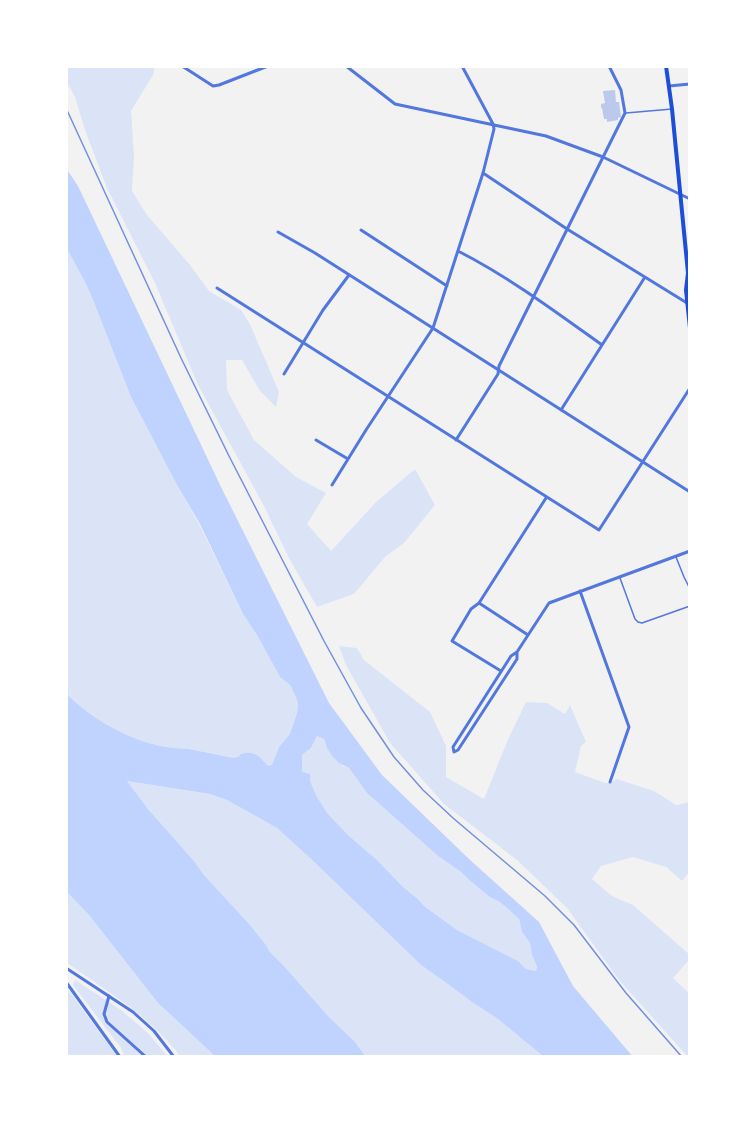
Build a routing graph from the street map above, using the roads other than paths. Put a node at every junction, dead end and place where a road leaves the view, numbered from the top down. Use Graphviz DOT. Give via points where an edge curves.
graph roads {
  1 [pos="182,66"];
  2 [pos="251,66"];
  3 [pos="268,66"];
  4 [pos="346,66"];
  5 [pos="462,66"];
  6 [pos="609,66"];
  7 [pos="666,66"];
  8 [pos="253,72"];
  9 [pos="690,84"];
  10 [pos="669,86"];
  11 [pos="672,109"];
  12 [pos="625,113"];
  13 [pos="493,124"];
  14 [pos="603,157"];
  15 [pos="483,173"];
  16 [pos="680,193"];
  17 [pos="690,199"];
  18 [pos="567,229"];
  19 [pos="361,230"];
  20 [pos="278,232"];
  21 [pos="458,251"];
  22 [pos="688,273"];
  23 [pos="349,274"];
  24 [pos="645,277"];
  25 [pos="690,279"];
  26 [pos="447,286"];
  27 [pos="217,288"];
  28 [pos="533,297"];
  29 [pos="688,305"];
  30 [pos="434,328"];
  31 [pos="690,328"];
  32 [pos="303,342"];
  33 [pos="602,345"];
  34 [pos="499,370"];
  35 [pos="284,374"];
  36 [pos="690,388"];
  37 [pos="388,396"];
  38 [pos="561,410"];
  39 [pos="316,440"];
  40 [pos="456,440"];
  41 [pos="348,459"];
  42 [pos="643,462"];
  43 [pos="332,485"];
  44 [pos="690,492"];
  45 [pos="546,497"];
  46 [pos="690,551"];
  47 [pos="676,556"];
  48 [pos="620,577"];
  49 [pos="690,589"];
  50 [pos="580,591"];
  51 [pos="479,603"];
  52 [pos="690,606"];
  53 [pos="528,634"];
  54 [pos="517,652"];
  55 [pos="501,671"];
  56 [pos="610,782"];
  57 [pos="66,968"];
  58 [pos="66,982"];
  59 [pos="109,996"];
  60 [pos="120,1057"];
  61 [pos="146,1057"];
  62 [pos="174,1057"];
  1 -- 8 [label="street" via="213,86"];
  2 -- 8 [label="street"];
  3 -- 8 [label="street"];
  4 -- 13 [label="street" via="395,104"];
  5 -- 13 [label="street"];
  6 -- 12 [label="street" via="621,90"];
  7 -- 10 [label="main road"];
  9 -- 10 [label="street"];
  10 -- 11 [label="main road"];
  11 -- 12 [label="lane"];
  11 -- 16 [label="main road"];
  12 -- 14 [label="street"];
  13 -- 14 [label="street" via="546,136"];
  13 -- 15 [label="street"];
  14 -- 16 [label="street"];
  14 -- 18 [label="street"];
  15 -- 18 [label="street"];
  15 -- 21 [label="street"];
  16 -- 17 [label="street"];
  16 -- 22 [label="main road"];
  18 -- 24 [label="street"];
  18 -- 28 [label="street"];
  19 -- 26 [label="street"];
  20 -- 23 [label="street"];
  21 -- 26 [label="street"];
  21 -- 28 [label="street"];
  22 -- 25 [label="main road"];
  22 -- 29 [label="main road"];
  23 -- 30 [label="street"];
  23 -- 32 [label="street"];
  24 -- 29 [label="street"];
  24 -- 33 [label="street"];
  26 -- 30 [label="street"];
  27 -- 32 [label="street"];
  28 -- 33 [label="street"];
  28 -- 34 [label="street"];
  29 -- 31 [label="main road"];
  30 -- 34 [label="street"];
  30 -- 37 [label="street"];
  32 -- 35 [label="street"];
  32 -- 37 [label="street"];
  33 -- 38 [label="street"];
  34 -- 38 [label="street"];
  34 -- 40 [label="street"];
  36 -- 42 [label="street"];
  37 -- 40 [label="street"];
  37 -- 41 [label="street"];
  38 -- 42 [label="street"];
  39 -- 41 [label="street"];
  40 -- 45 [label="street"];
  41 -- 43 [label="street"];
  42 -- 44 [label="street"];
  42 -- 45 [label="street" via="598,530"];
  45 -- 51 [label="street"];
  46 -- 47 [label="street"];
  47 -- 48 [label="street"];
  47 -- 49 [label="lane"];
  48 -- 50 [label="street"];
  48 -- 52 [label="lane" via="638,622"];
  50 -- 53 [label="street" via="549,603"];
  50 -- 56 [label="street" via="629,728"];
  51 -- 53 [label="street"];
  51 -- 55 [label="street" via="471,609 452,641"];
  53 -- 54 [label="street"];
  54 -- 55 [label="street"];
  54 -- 55 [label="street" via="517,659 454,752 453,747"];
  57 -- 59 [label="street"];
  58 -- 60 [label="street"];
  59 -- 61 [label="street" via="104,1014 107,1022"];
  59 -- 62 [label="street" via="154,1031"];
}
